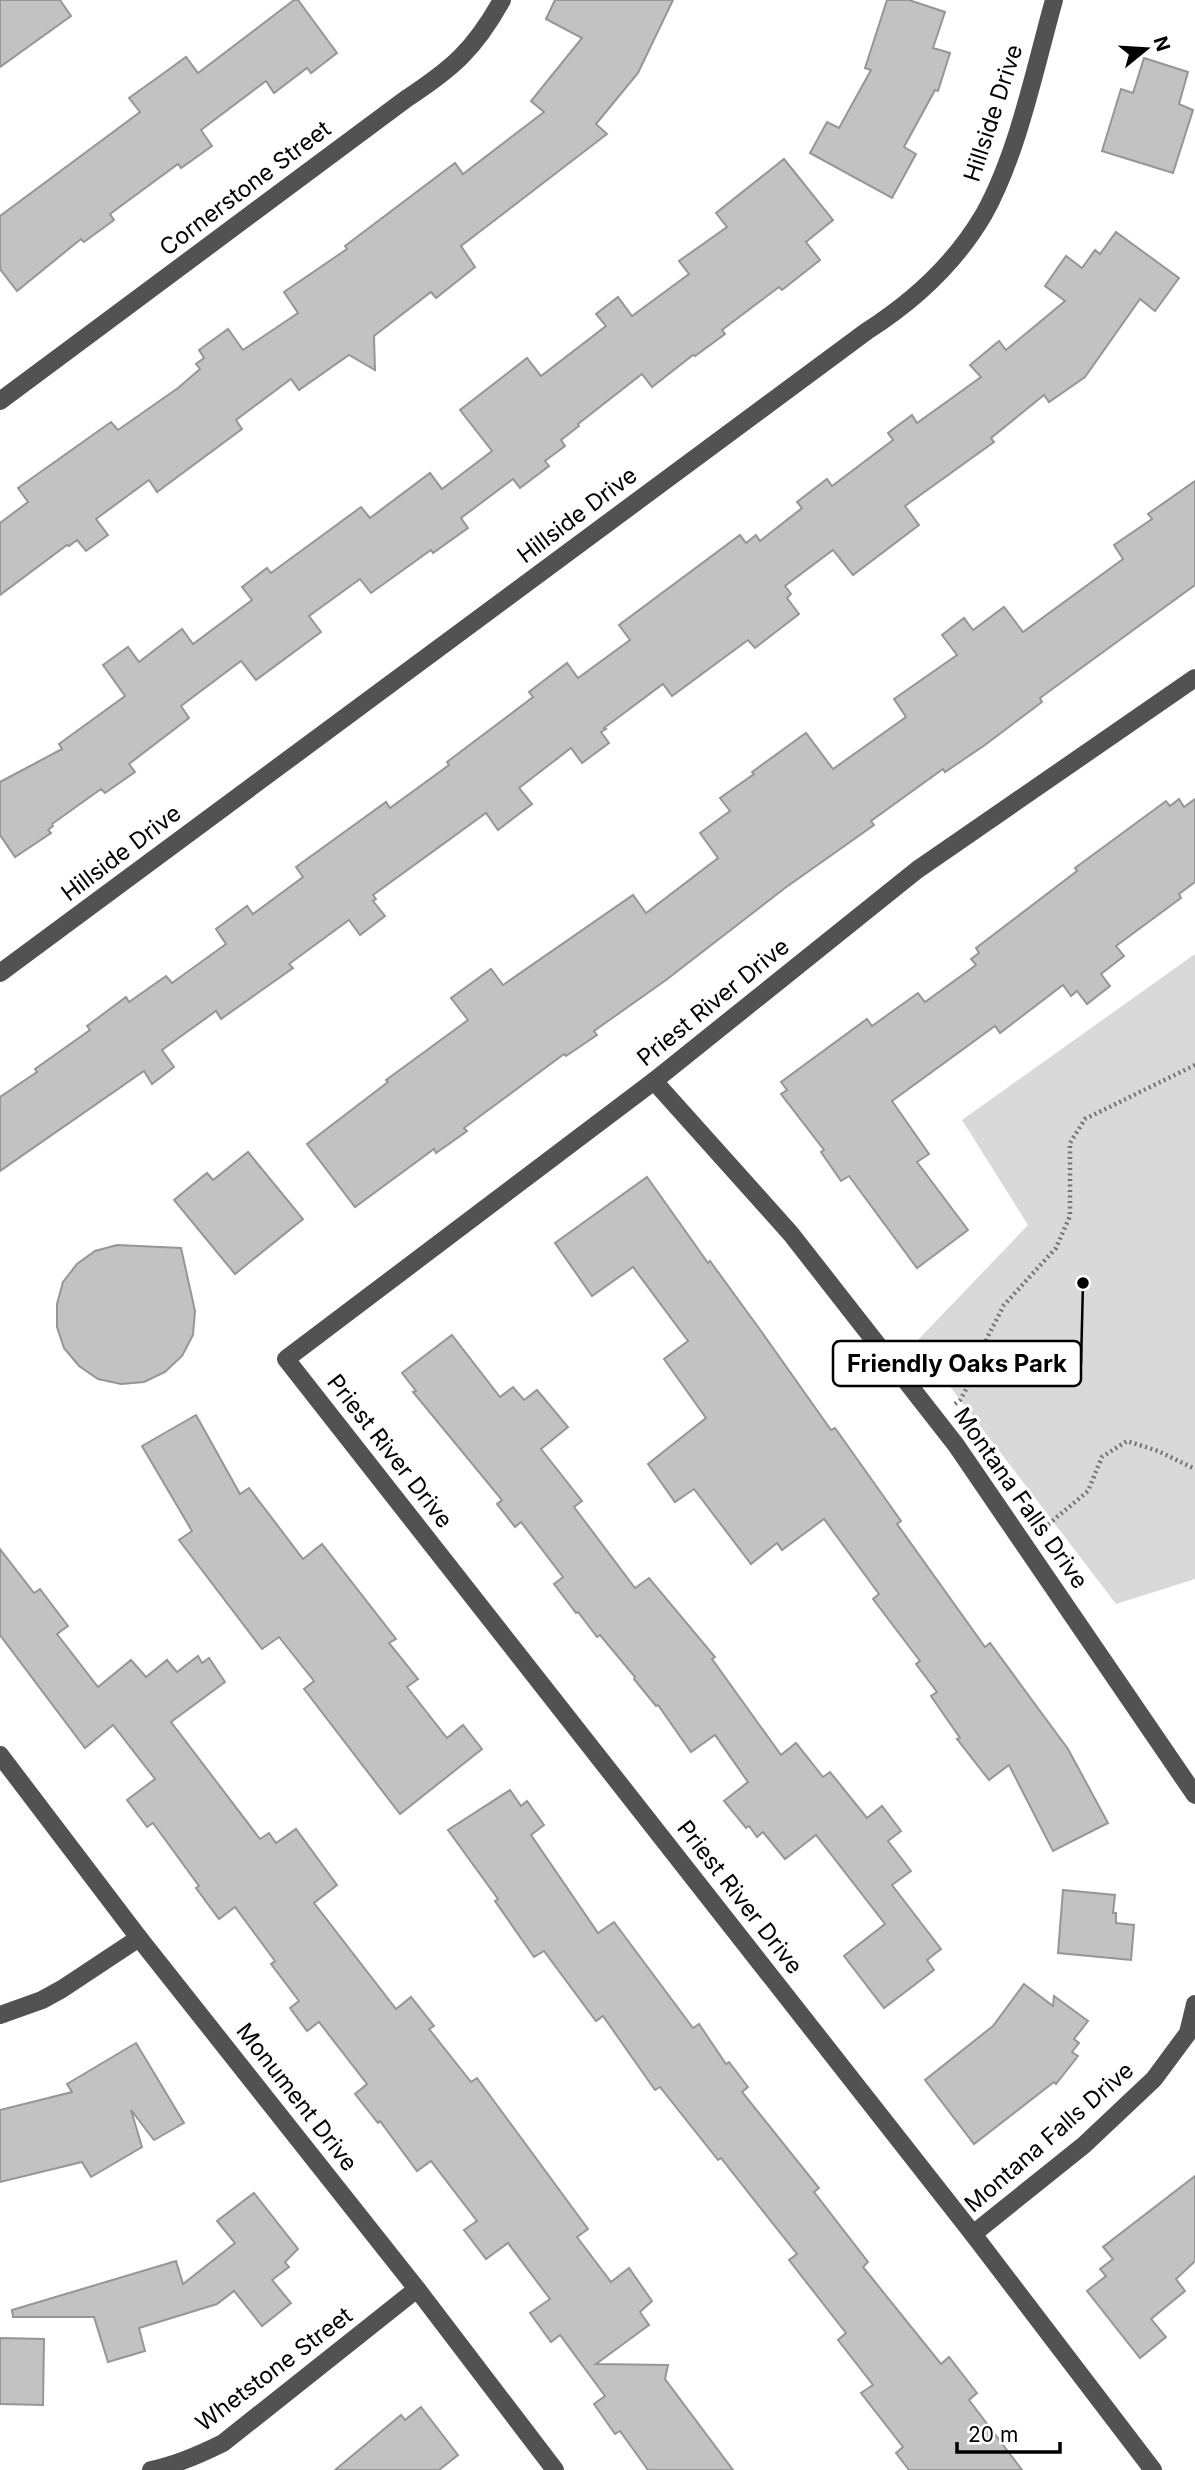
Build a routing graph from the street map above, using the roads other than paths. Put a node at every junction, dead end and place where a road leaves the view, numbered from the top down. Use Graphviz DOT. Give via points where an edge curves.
graph roads {
  1 [pos="502,0"];
  2 [pos="1054,0"];
  3 [pos="0,401"];
  4 [pos="1195,678"];
  5 [pos="0,973"];
  6 [pos="654,1082"];
  7 [pos="0,1755"];
  8 [pos="1195,1796"];
  9 [pos="139,1938"];
  10 [pos="1195,2004"];
  11 [pos="0,2015"];
  12 [pos="973,2234"];
  13 [pos="417,2289"];
  14 [pos="151,2470"];
  15 [pos="555,2470"];
  16 [pos="1153,2470"];
  1 -- 3 [label="street, Cornerstone Street" via="477,41 444,74"];
  2 -- 5 [label="street, Hillside Drive" via="1008,162 984,213 934,279 891,316"];
  4 -- 6 [label="street, Priest River Drive" via="917,870"];
  6 -- 8 [label="street, Montana Falls Drive" via="792,1234 957,1445"];
  6 -- 12 [label="street, Priest River Drive" via="286,1359"];
  7 -- 9 [label="street, Monument Drive"];
  9 -- 11 [label="street" via="62,1989"];
  9 -- 13 [label="street, Monument Drive"];
  10 -- 12 [label="street, Montana Falls Drive" via="1188,2033 1154,2079 1084,2145"];
  12 -- 16 [label="street, Priest River Drive"];
  13 -- 14 [label="street, Whetstone Street" via="223,2443"];
  13 -- 15 [label="street, Monument Drive"];
}
